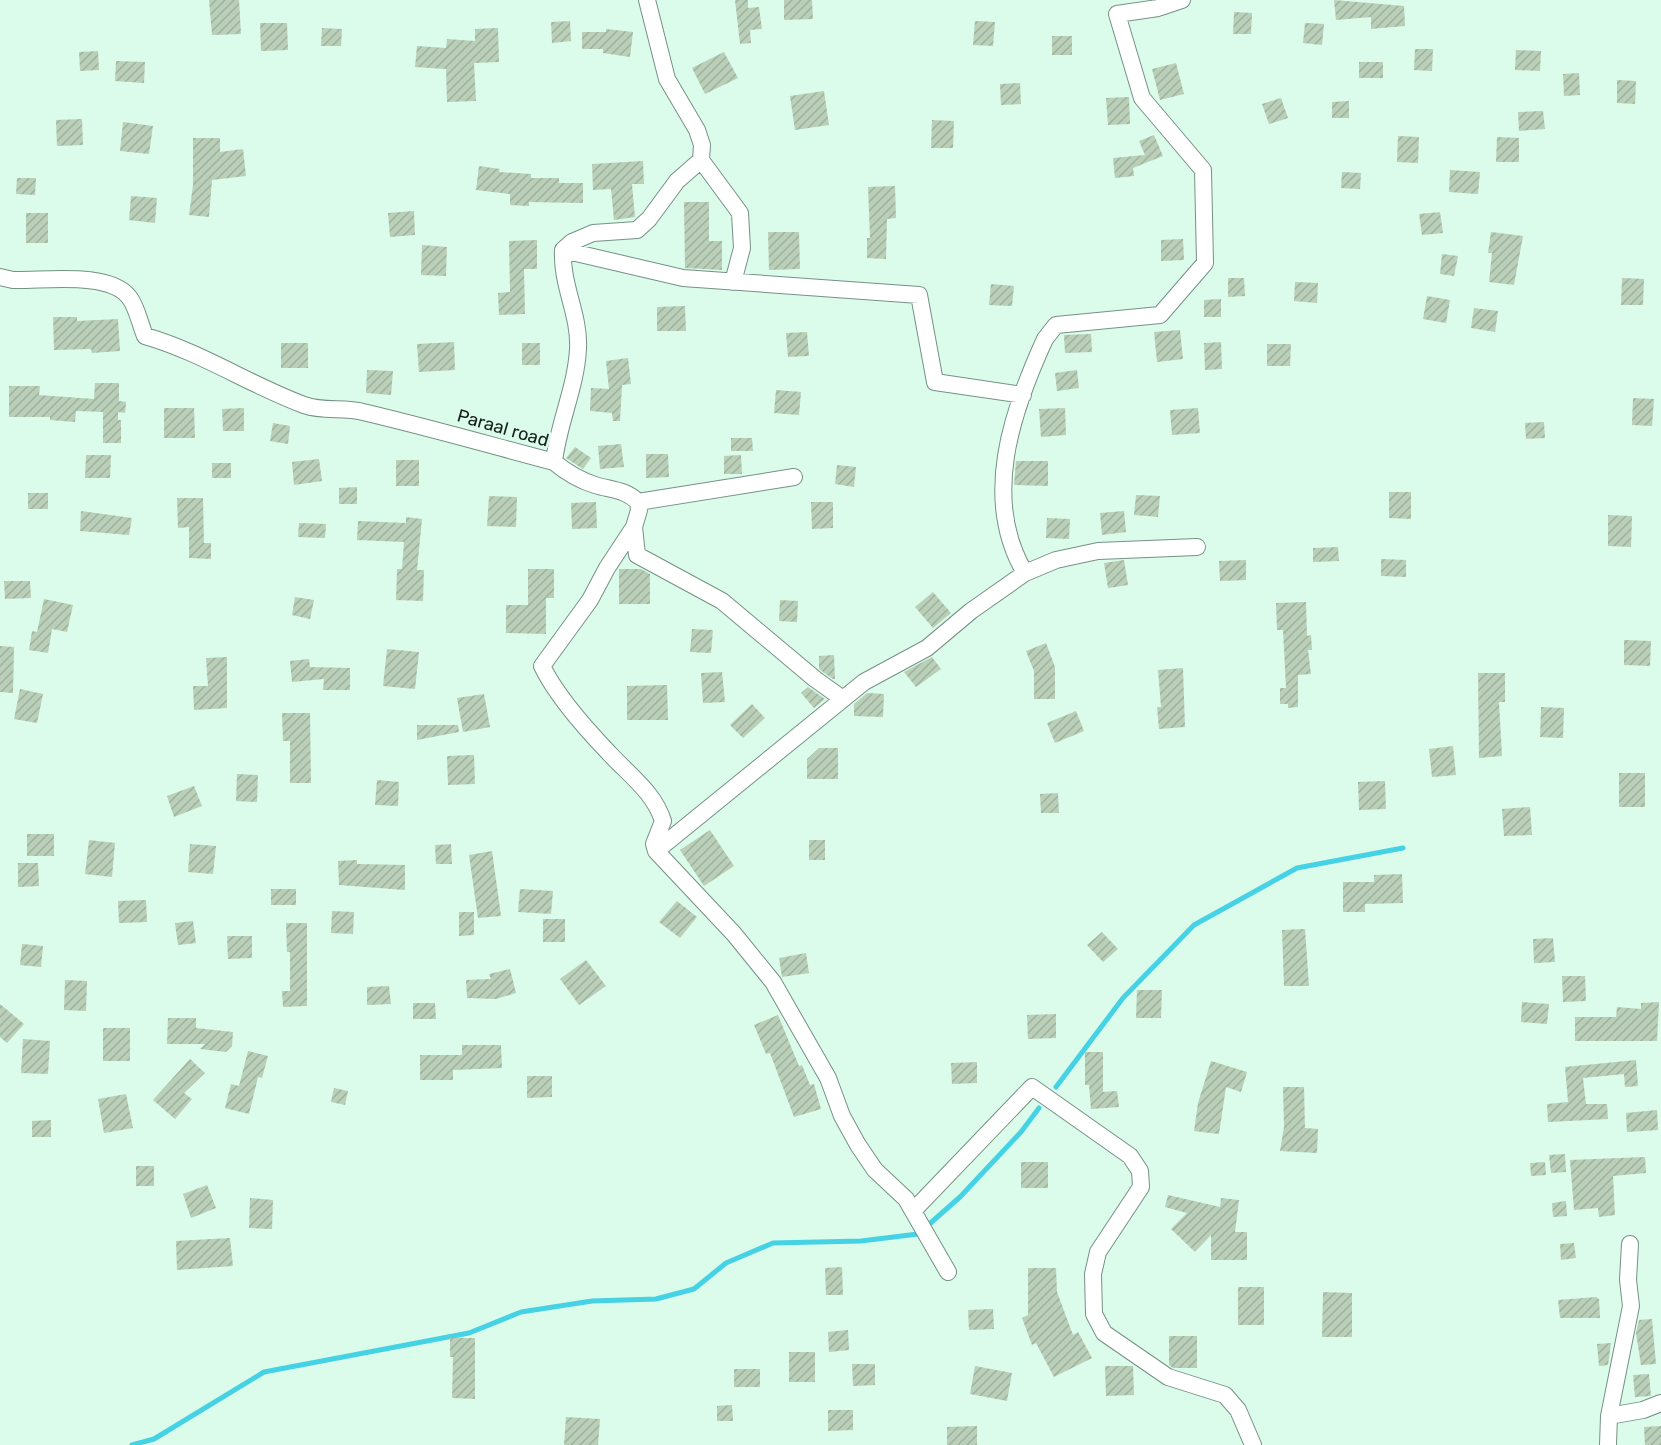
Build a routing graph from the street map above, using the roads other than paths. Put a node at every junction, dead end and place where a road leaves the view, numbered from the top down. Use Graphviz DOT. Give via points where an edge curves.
graph roads {
  1 [pos="647,0"];
  2 [pos="1182,0"];
  3 [pos="701,160"];
  4 [pos="563,250"];
  5 [pos="0,277"];
  6 [pos="733,282"];
  7 [pos="1023,395"];
  8 [pos="554,462"];
  9 [pos="794,477"];
  10 [pos="638,502"];
  11 [pos="634,527"];
  12 [pos="1197,547"];
  13 [pos="1025,573"];
  14 [pos="843,699"];
  15 [pos="656,851"];
  16 [pos="915,1216"];
  17 [pos="1630,1244"];
  18 [pos="948,1272"];
  19 [pos="1661,1403"];
  20 [pos="1609,1416"];
  21 [pos="1253,1445"];
  22 [pos="1608,1445"];
  1 -- 3 [label="street" via="667,79 697,130"];
  2 -- 7 [label="street" via="1117,14 1142,98 1203,170 1205,263 1160,315 1056,325 1045,339"];
  3 -- 4 [label="street" via="677,181 638,230 593,233"];
  3 -- 6 [label="street" via="740,213 742,248"];
  4 -- 6 [label="street" via="683,278"];
  4 -- 8 [label="street, Paraal road" via="565,285 578,349"];
  5 -- 8 [label="street, Paraal road" via="104,281 120,288 129,298 145,336 168,342 281,396 308,406 357,410"];
  6 -- 7 [label="street" via="919,295 934,381"];
  7 -- 13 [label="street" via="1006,441 1003,483 1007,536"];
  8 -- 10 [label="street" via="568,473 595,485 620,490"];
  9 -- 10 [label="street"];
  10 -- 11 [label="street"];
  11 -- 14 [label="street" via="637,555 722,601"];
  11 -- 15 [label="street" via="590,600 542,666 549,681 608,753 654,799 663,821 654,844"];
  12 -- 13 [label="street" via="1098,551 1056,560"];
  13 -- 14 [label="street" via="927,648 864,682"];
  14 -- 15 [label="street"];
  15 -- 16 [label="street" via="773,982 828,1078 858,1145 875,1170 906,1198"];
  16 -- 18 [label="street"];
  16 -- 21 [label="street" via="1032,1087 1130,1155 1140,1171 1141,1187 1098,1252 1093,1274 1094,1314 1104,1334 1168,1377 1225,1395 1238,1410"];
  17 -- 20 [label="street" via="1631,1306"];
  19 -- 20 [label="street"];
  20 -- 22 [label="street"];
}
